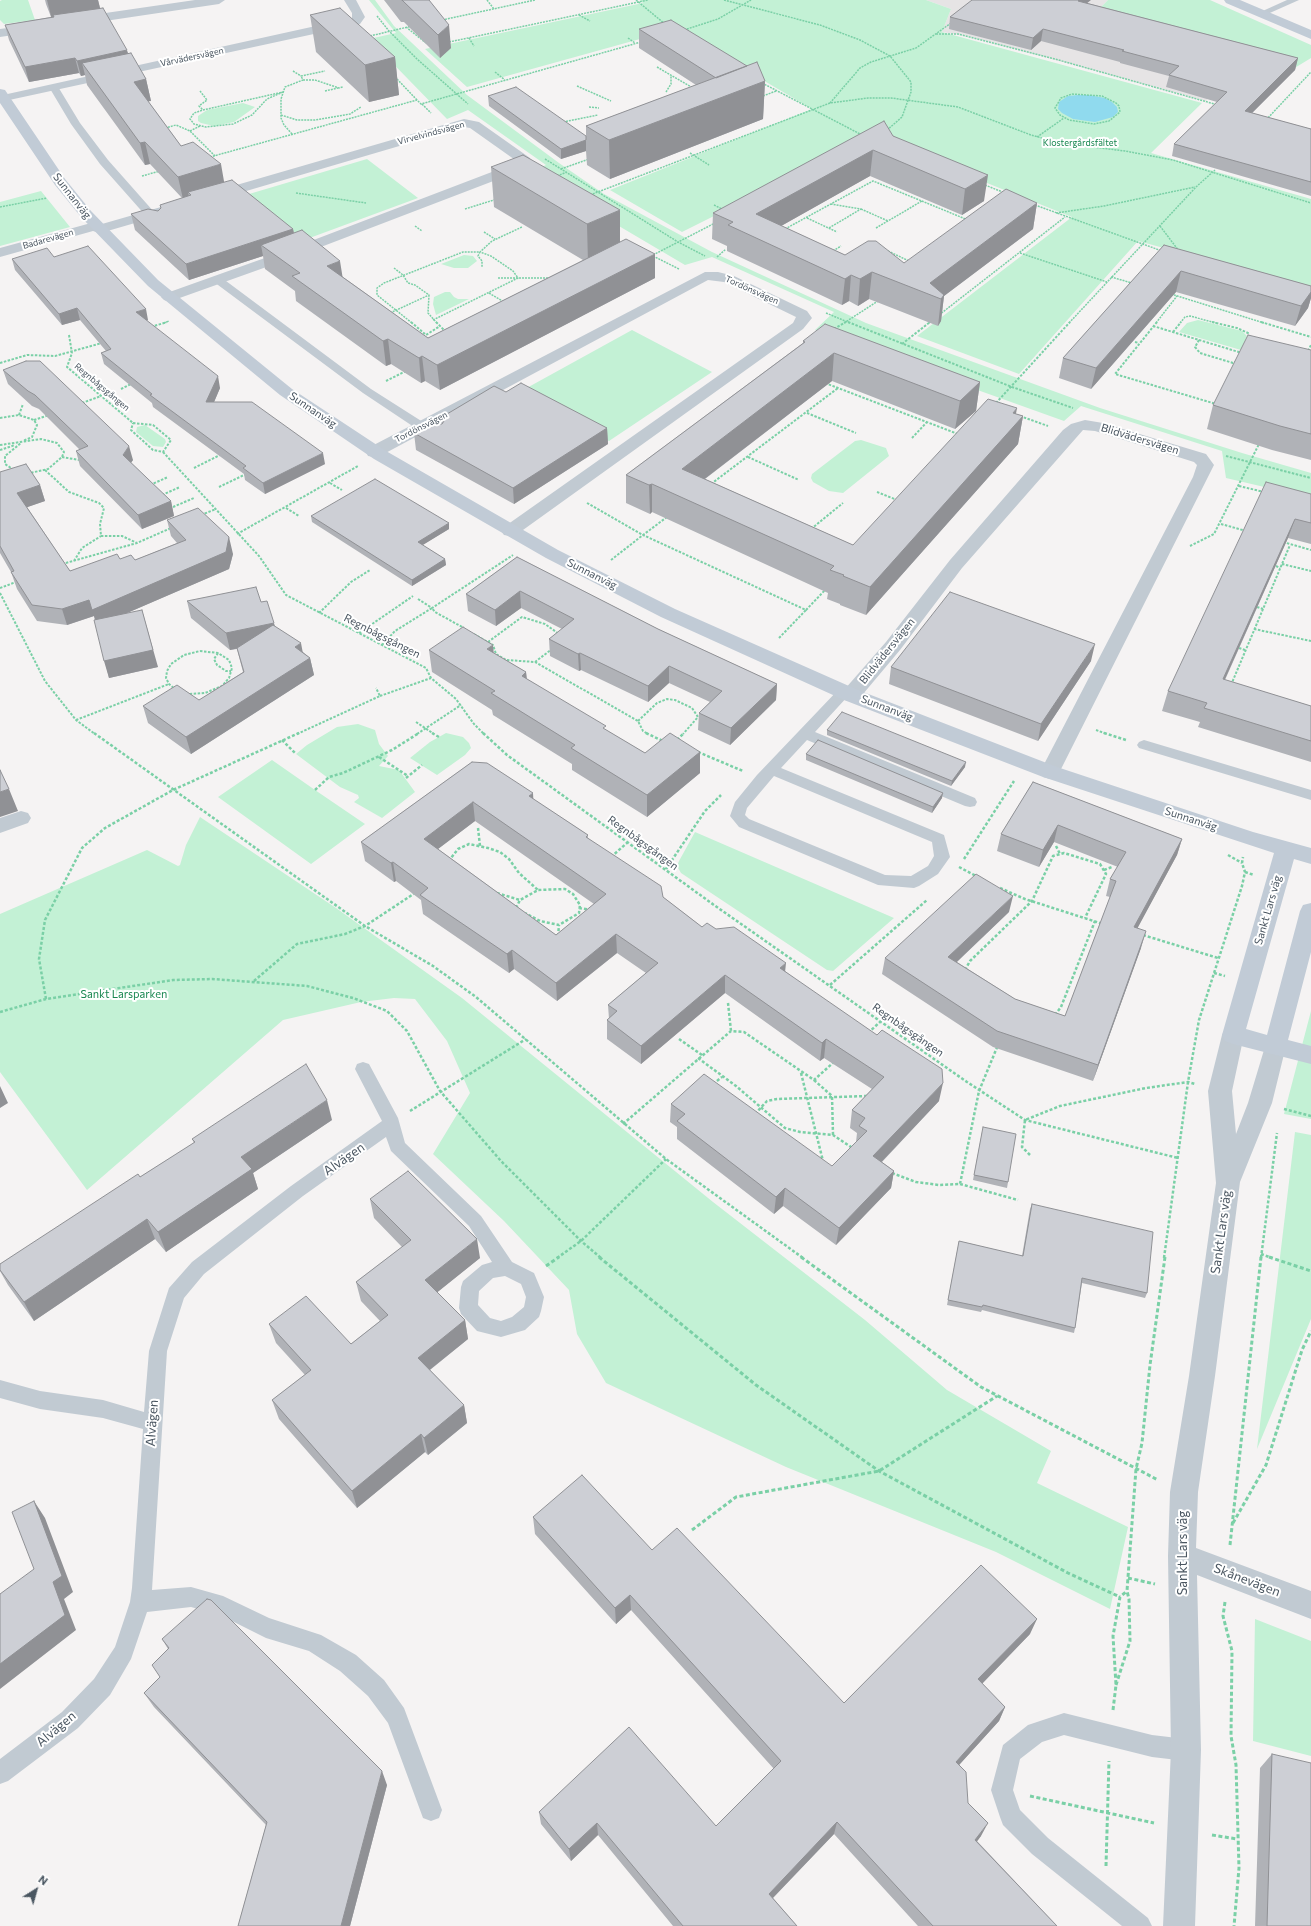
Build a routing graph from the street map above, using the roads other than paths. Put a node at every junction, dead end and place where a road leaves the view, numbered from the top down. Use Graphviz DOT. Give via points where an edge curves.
graph roads {
  1 [pos="219,0"];
  2 [pos="350,0"];
  3 [pos="1230,0"];
  4 [pos="1295,0"];
  5 [pos="1260,14"];
  6 [pos="67,23"];
  7 [pos="45,26"];
  8 [pos="0,33"];
  9 [pos="1311,35"];
  10 [pos="54,87"];
  11 [pos="1,97"];
  12 [pos="202,199"];
  13 [pos="172,208"];
  14 [pos="154,219"];
  15 [pos="97,227"];
  16 [pos="0,253"];
  17 [pos="218,280"];
  18 [pos="169,297"];
  19 [pos="422,427"];
  20 [pos="438,437"];
  21 [pos="368,458"];
  22 [pos="510,531"];
  23 [pos="848,693"];
  24 [pos="806,734"];
  25 [pos="1144,745"];
  26 [pos="771,769"];
  27 [pos="1050,772"];
  28 [pos="1311,795"];
  29 [pos="970,802"];
  30 [pos="21,818"];
  31 [pos="0,826"];
  32 [pos="1286,849"];
  33 [pos="1311,856"];
  34 [pos="1311,911"];
  35 [pos="1233,1035"];
  36 [pos="1275,1046"];
  37 [pos="1311,1055"];
  38 [pos="363,1069"];
  39 [pos="392,1123"];
  40 [pos="1228,1183"];
  41 [pos="506,1268"];
  42 [pos="0,1389"];
  43 [pos="152,1423"];
  44 [pos="1182,1556"];
  45 [pos="140,1602"];
  46 [pos="1311,1606"];
  47 [pos="1186,1750"];
  48 [pos="0,1773"];
  49 [pos="431,1810"];
  50 [pos="1140,1926"];
  51 [pos="1180,1926"];
  1 -- 6 [label="street"];
  2 -- 10 [label="street, Vårvädersvägen" via="359,17 356,21 343,25"];
  3 -- 5 [label="street"];
  4 -- 5 [label="lane"];
  5 -- 9 [label="street"];
  7 -- 8 [label="street"];
  10 -- 11 [label="street, Vårvädersvägen"];
  10 -- 14 [label="lane" via="76,124 104,162"];
  11 -- 15 [label="street, Sunnanväg" via="60,182"];
  12 -- 17 [label="street, Virvelvindsvägen" via="464,123 474,125 525,161 520,167"];
  13 -- 14 [label="street"];
  14 -- 15 [label="street"];
  15 -- 16 [label="street, Badarevägen"];
  15 -- 18 [label="street, Sunnanväg"];
  17 -- 18 [label="street, Virvelvindsvägen"];
  17 -- 19 [label="lane" via="367,391"];
  18 -- 21 [label="street, Sunnanväg"];
  19 -- 20 [label="lane"];
  19 -- 21 [label="street, Tordönsvägen"];
  19 -- 22 [label="street, Tordönsvägen" via="698,279 712,276 729,279 797,310 804,318 798,326"];
  21 -- 22 [label="street, Sunnanväg"];
  22 -- 23 [label="street, Sunnanväg" via="668,613"];
  23 -- 24 [label="lane"];
  23 -- 27 [label="street, Sunnanväg"];
  23 -- 27 [label="street, Blidvädersvägen" via="893,646 956,564 1077,427 1097,426 1193,455 1205,463 1201,477"];
  24 -- 26 [label="lane"];
  24 -- 29 [label="lane"];
  25 -- 28 [label="lane"];
  26 -- 26 [label="lane" via="740,806 737,816 744,822 883,881 914,882 933,870 942,857 939,839"];
  27 -- 32 [label="street, Sunnanväg"];
  30 -- 31 [label="street"];
  32 -- 33 [label="street, Sunnanväg"];
  32 -- 35 [label="street, Sankt Lars väg"];
  34 -- 36 [label="street, Sankt Lars väg"];
  35 -- 36 [label="street"];
  35 -- 40 [label="street, Sankt Lars väg" via="1220,1091"];
  36 -- 37 [label="street"];
  36 -- 40 [label="street, Sankt Lars väg" via="1260,1103"];
  38 -- 39 [label="lane"];
  39 -- 41 [label="lane" via="397,1146 475,1221"];
  39 -- 43 [label="lane, Alvägen" via="297,1191 198,1268 176,1294 158,1351"];
  40 -- 44 [label="street, Sankt Lars väg" via="1184,1492"];
  41 -- 41 [label="lane" via="488,1271 470,1287 468,1308 484,1326 500,1329 518,1324 532,1311 535,1297 528,1279"];
  42 -- 43 [label="lane" via="40,1400 103,1409"];
  43 -- 45 [label="lane, Alvägen"];
  44 -- 46 [label="street, Skånevägen"];
  44 -- 47 [label="street, Sankt Lars väg"];
  45 -- 48 [label="lane, Alvägen" via="124,1652 102,1687 70,1720"];
  45 -- 49 [label="lane" via="191,1597 222,1606 266,1628 314,1642 348,1663 376,1688 396,1716"];
  47 -- 50 [label="lane" via="1152,1746 1064,1724 1036,1733 1011,1753 1002,1790 1011,1817 1040,1846"];
  47 -- 51 [label="street, Sankt Lars väg"];
}
